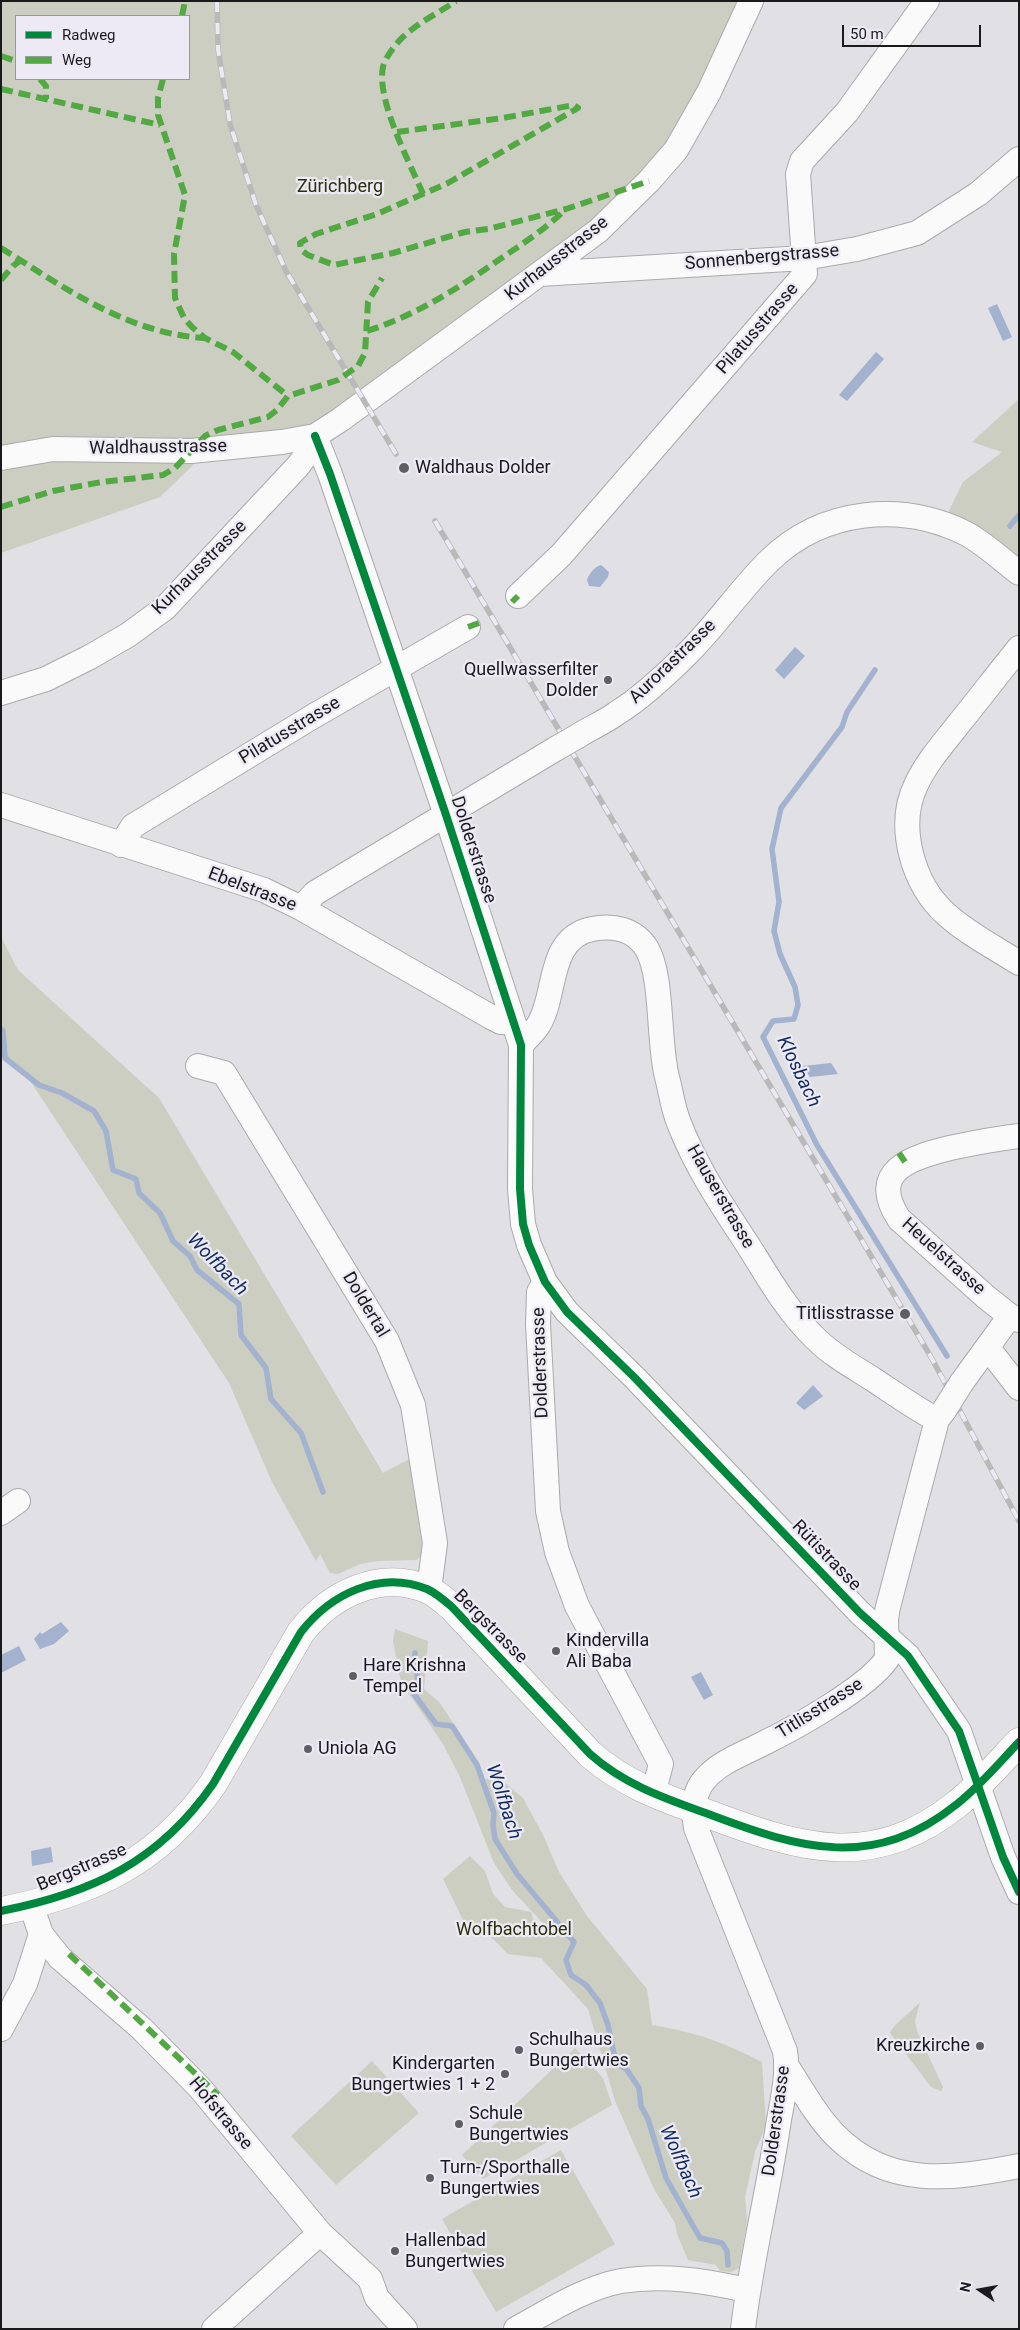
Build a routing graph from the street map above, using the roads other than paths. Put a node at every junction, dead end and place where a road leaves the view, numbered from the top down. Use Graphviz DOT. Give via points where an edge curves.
graph roads {
  1 [pos="751,1"];
  2 [pos="927,1"];
  3 [pos="1019,160"];
  4 [pos="804,258"];
  5 [pos="540,274"];
  6 [pos="315,436"];
  7 [pos="1,458"];
  8 [pos="302,462"];
  9 [pos="326,464"];
  10 [pos="1019,573"];
  11 [pos="518,596"];
  12 [pos="468,627"];
  13 [pos="1019,648"];
  14 [pos="395,668"];
  15 [pos="1,693"];
  16 [pos="1,805"];
  17 [pos="446,815"];
  18 [pos="121,845"];
  19 [pos="302,908"];
  20 [pos="1019,963"];
  21 [pos="513,1021"];
  22 [pos="521,1045"];
  23 [pos="198,1066"];
  24 [pos="1019,1136"];
  25 [pos="545,1282"];
  26 [pos="1015,1318"];
  27 [pos="988,1348"];
  28 [pos="1019,1388"];
  29 [pos="941,1414"];
  30 [pos="429,1590"];
  31 [pos="886,1635"];
  32 [pos="1019,1742"];
  33 [pos="979,1784"];
  34 [pos="653,1794"];
  35 [pos="693,1808"];
  36 [pos="1019,1892"];
  37 [pos="31,1905"];
  38 [pos="1,1911"];
  39 [pos="41,1934"];
  40 [pos="1,2029"];
  41 [pos="788,2068"];
  42 [pos="1019,2166"];
  43 [pos="320,2233"];
  44 [pos="747,2290"];
  45 [pos="214,2329"];
  46 [pos="405,2329"];
  47 [pos="516,2329"];
  48 [pos="743,2329"];
  1 -- 5 [label="street, Kurhausstrasse" via="709,92 676,150 598,231"];
  2 -- 4 [label="street, Pilatusstrasse" via="847,112 802,161 798,174"];
  3 -- 4 [label="street, Sonnenbergstrasse" via="978,194 917,233 857,250"];
  4 -- 5 [label="street, Sonnenbergstrasse"];
  4 -- 11 [label="street, Pilatusstrasse" via="805,274 794,289 561,555"];
  5 -- 6 [label="street, Kurhausstrasse"];
  6 -- 7 [label="street, Waldhausstrasse" via="191,452 54,449"];
  6 -- 8 [label="street, Kurhausstrasse"];
  6 -- 9 [label="street, Dolderstrasse"];
  8 -- 9 [label="street"];
  8 -- 15 [label="street, Kurhausstrasse" via="165,608 90,657 46,679"];
  9 -- 14 [label="street, Dolderstrasse"];
  10 -- 17 [label="street, Aurorastrasse, bridge" via="969,535 944,524 899,514 856,515 808,532 770,560 690,650 619,712"];
  12 -- 14 [label="street, Pilatusstrasse"];
  13 -- 20 [label="street" via="935,754 915,786 908,818 909,848 929,896 946,915"];
  14 -- 17 [label="street, Dolderstrasse"];
  14 -- 18 [label="street, Pilatusstrasse" via="133,826"];
  16 -- 18 [label="street, Ebelstrasse"];
  17 -- 19 [label="street, Aurorastrasse" via="315,893"];
  17 -- 21 [label="street, Dolderstrasse"];
  18 -- 19 [label="street, Ebelstrasse" via="264,890"];
  19 -- 21 [label="street, Ebelstrasse" via="491,1017 501,1022"];
  21 -- 22 [label="street, Dolderstrasse"];
  22 -- 25 [label="street, Dolderstrasse" via="520,1189 523,1224"];
  22 -- 29 [label="street, Hauserstrasse" via="540,1023 565,945 590,929 621,928 635,935 647,950 654,968 664,1065 678,1122 703,1175 776,1291 817,1341 846,1363 898,1398"];
  23 -- 30 [label="street, Doldertal" via="224,1073 387,1341 413,1405 424,1465 434,1543"];
  24 -- 26 [label="street, Heuelstrasse" via="984,1140 918,1156 898,1168 889,1190 890,1205 899,1218"];
  25 -- 31 [label="street, Rütistrasse" via="567,1312 634,1377 860,1613"];
  25 -- 34 [label="street, Dolderstrasse" via="539,1292 538,1324 548,1511 557,1552 577,1606 661,1764"];
  26 -- 27 [label="street, Titlisstrasse"];
  27 -- 28 [label="street"];
  27 -- 29 [label="street, Titlisstrasse, bridge"];
  29 -- 31 [label="street, Titlisstrasse" via="888,1608"];
  30 -- 34 [label="main road, Bergstrasse" via="452,1607 590,1754 609,1771"];
  30 -- 37 [label="main road, Bergstrasse" via="406,1583 370,1584 334,1600 316,1614 301,1632 214,1784 186,1820 134,1864"];
  31 -- 33 [label="street, Rütistrasse" via="908,1656 958,1731"];
  31 -- 35 [label="street, Titlisstrasse" via="887,1659 880,1670 799,1726 722,1764 705,1778"];
  32 -- 33 [label="main road, Bergstrasse"];
  33 -- 35 [label="main road, Bergstrasse" via="958,1804 907,1835 878,1844 837,1849 795,1844"];
  33 -- 36 [label="street, Rütistrasse" via="1003,1857"];
  34 -- 35 [label="main road, Bergstrasse"];
  35 -- 41 [label="street, Dolderstrasse" via="696,1828 785,2051"];
  37 -- 38 [label="main road, Bergstrasse"];
  37 -- 39 [label="street, Hofstrasse"];
  39 -- 40 [label="street" via="25,1984"];
  39 -- 43 [label="street, Hofstrasse" via="60,1958 142,2029 200,2088"];
  41 -- 42 [label="street" via="836,2136 876,2165 902,2174 940,2178"];
  41 -- 44 [label="street, Dolderstrasse"];
  43 -- 45 [label="street"];
  43 -- 46 [label="street, Hofstrasse" via="370,2280 377,2298"];
  44 -- 47 [label="street" via="661,2277 620,2281 579,2295"];
  44 -- 48 [label="street, Dolderstrasse"];
}
